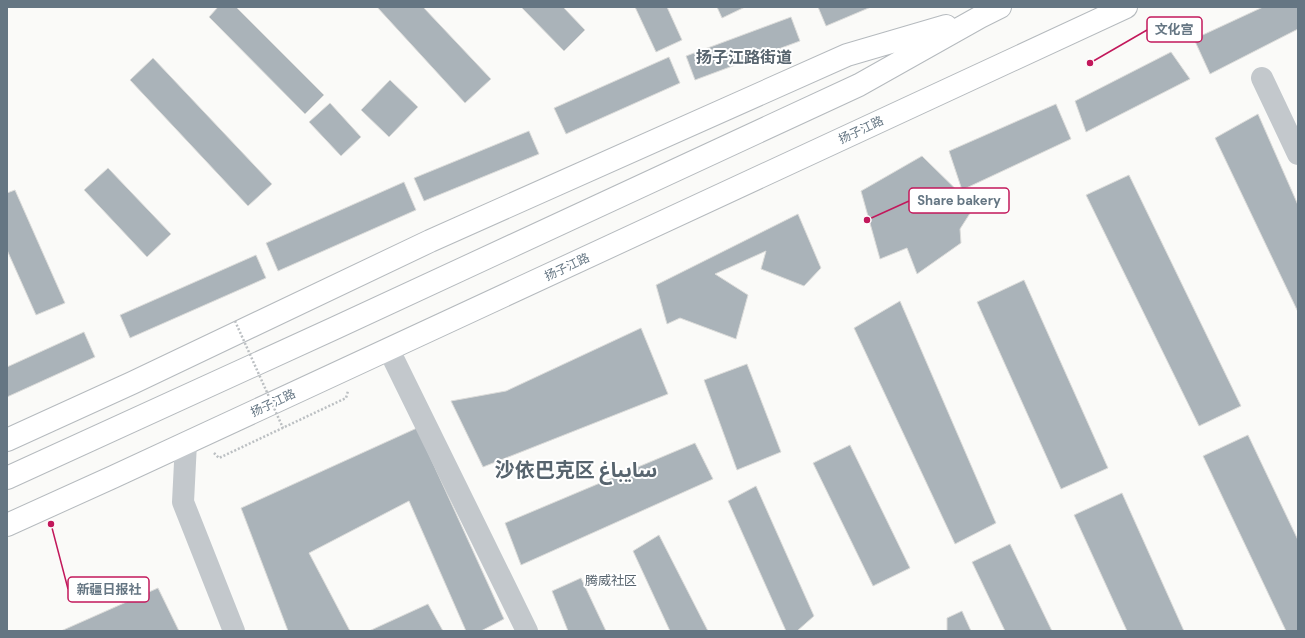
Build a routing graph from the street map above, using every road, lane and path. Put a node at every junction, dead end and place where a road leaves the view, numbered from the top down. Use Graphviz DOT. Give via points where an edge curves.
graph roads {
  1 [pos="1000,7"];
  2 [pos="1126,7"];
  3 [pos="980,17"];
  4 [pos="1262,78"];
  5 [pos="1298,154"];
  6 [pos="235,321"];
  7 [pos="389,350"];
  8 [pos="283,428"];
  9 [pos="7,440"];
  10 [pos="186,443"];
  11 [pos="7,478"];
  12 [pos="7,525"];
  13 [pos="234,631"];
  14 [pos="526,631"];
  1 -- 3 [label="main road"];
  2 -- 7 [label="main road, 扬子江路"];
  3 -- 9 [label="main road" via="846,54 430,241"];
  3 -- 11 [label="main road" via="858,85"];
  4 -- 5 [label="street"];
  6 -- 8 [label="path, bridge"];
  7 -- 10 [label="main road, 扬子江路"];
  7 -- 14 [label="street"];
  10 -- 12 [label="main road, 扬子江路"];
  10 -- 13 [label="street" via="183,502"];
}
